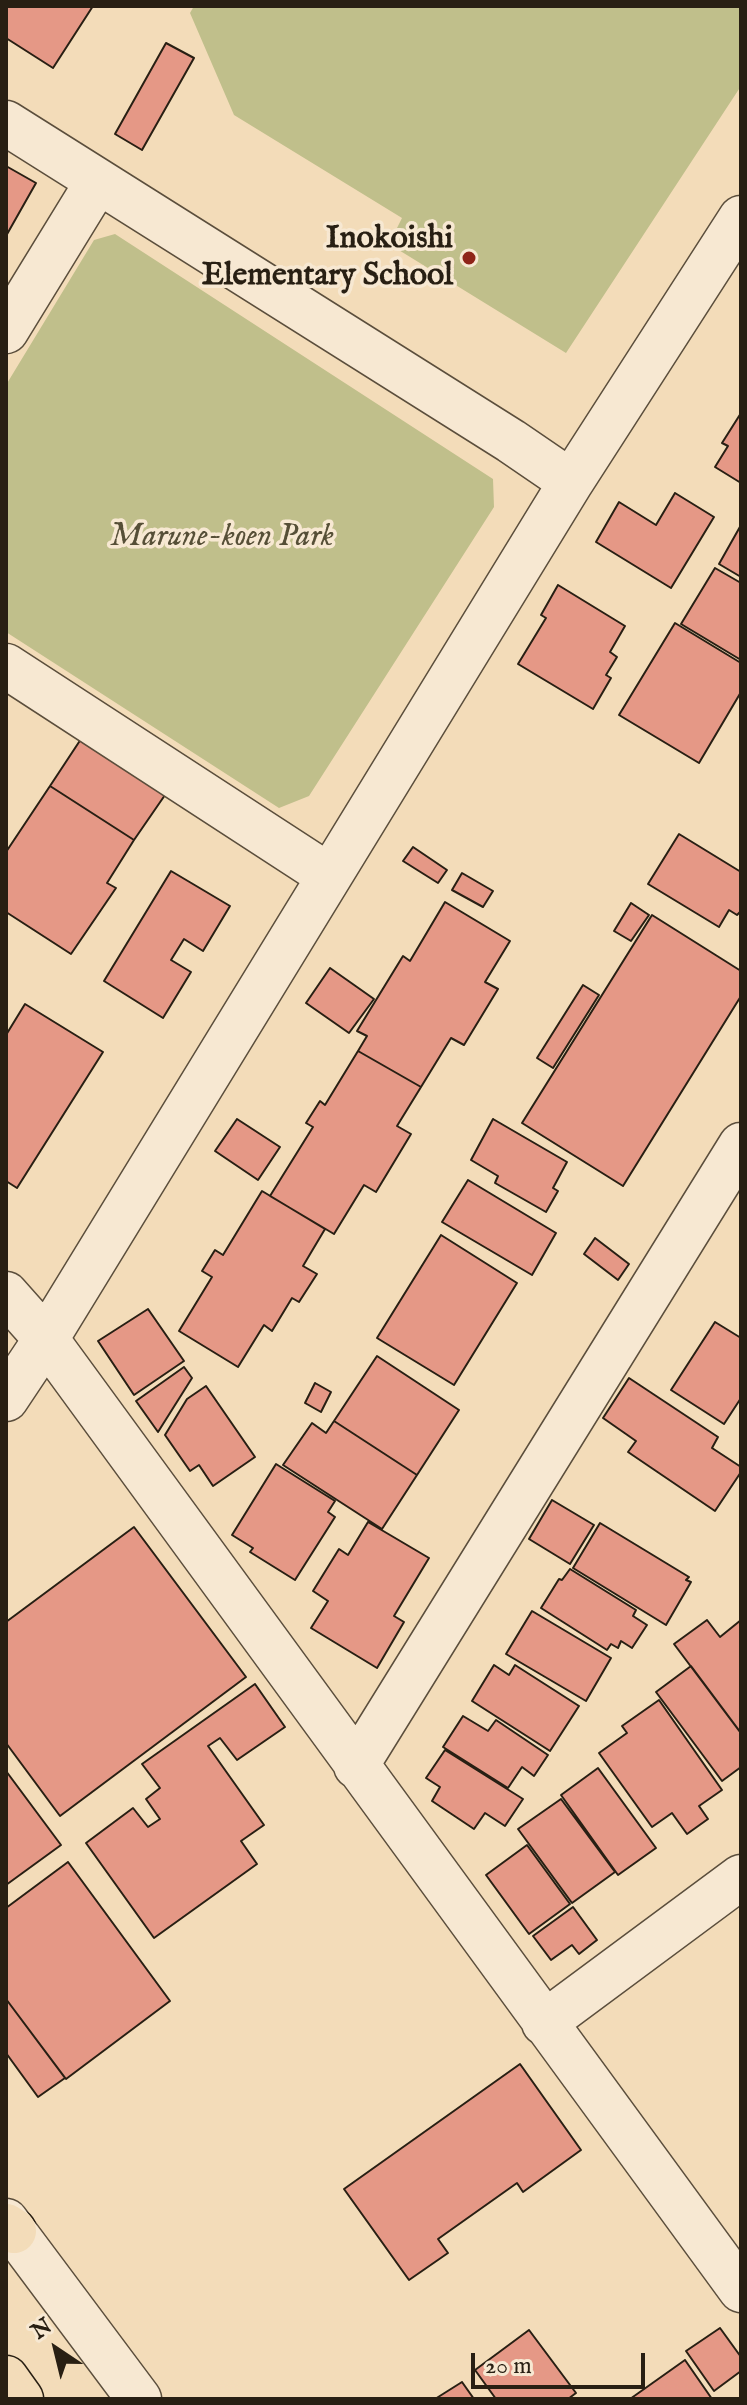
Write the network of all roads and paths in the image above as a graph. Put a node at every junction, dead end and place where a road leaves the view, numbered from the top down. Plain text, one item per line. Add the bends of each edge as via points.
1 (6, 123) edge
2 (98, 181) junction
3 (741, 218) edge
4 (6, 331) edge
5 (571, 482) junction
6 (6, 666) edge
7 (329, 876) junction
8 (741, 1145) edge
9 (6, 1294) edge
10 (46, 1339) junction
11 (6, 1399) edge
12 (356, 1766) junction
13 (741, 1877) edge
14 (544, 2023) junction
15 (9, 2226) edge
16 (741, 2290) edge
17 (6, 2378) edge
18 (21, 2399) edge
19 (139, 2399) edge

1 - 2 street
2 - 4 street
2 - 5 street
3 - 5 street
5 - 7 street
6 - 7 street
7 - 10 street
8 - 12 street
9 - 10 street
10 - 11 street
10 - 12 street
12 - 14 street
13 - 14 street
14 - 16 street
15 - 19 street
17 - 18 highway

